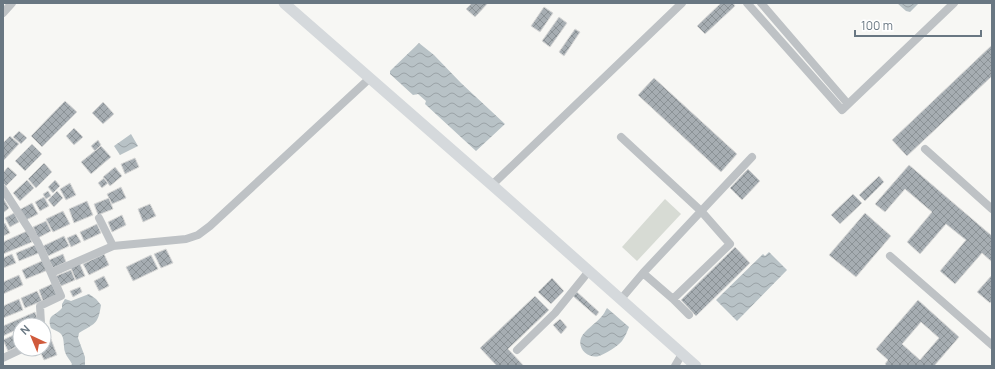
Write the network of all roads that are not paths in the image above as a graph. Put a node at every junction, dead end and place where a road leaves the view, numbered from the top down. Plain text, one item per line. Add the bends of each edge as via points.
1 (12, 3) edge
2 (284, 3) edge
3 (682, 3) edge
4 (747, 3) edge
5 (761, 3) edge
6 (954, 3) edge
7 (3, 13) edge
8 (370, 78) junction
9 (845, 107) junction
10 (621, 137) dead end
11 (925, 149) dead end
12 (752, 157) dead end
13 (492, 185) junction
14 (3, 189) edge
15 (992, 209) edge
16 (701, 211) junction
17 (99, 218) dead end
18 (113, 246) junction
19 (890, 256) dead end
20 (589, 271) junction
21 (51, 273) junction
22 (643, 273) junction
23 (621, 299) junction
24 (673, 299) junction
25 (689, 315) dead end
26 (41, 317) edge
27 (992, 344) edge
28 (517, 350) dead end
29 (682, 354) junction
30 (675, 366) edge
31 (696, 366) edge

1 - 7 street
2 - 8 main road
3 - 13 street
4 - 9 street
5 - 9 street
6 - 9 street
8 - 13 main road
8 - 18 street via 198,235 186,239
10 - 16 street
11 - 15 street
12 - 16 street
13 - 20 main road
14 - 21 street via 38,243
16 - 22 street
16 - 24 street via 730,244
17 - 18 street
18 - 21 street
19 - 27 street
20 - 23 main road
20 - 28 street via 555,313
21 - 26 street via 61,296 40,306
22 - 23 street
22 - 24 street
23 - 29 main road
24 - 25 street
29 - 30 street
29 - 31 main road

